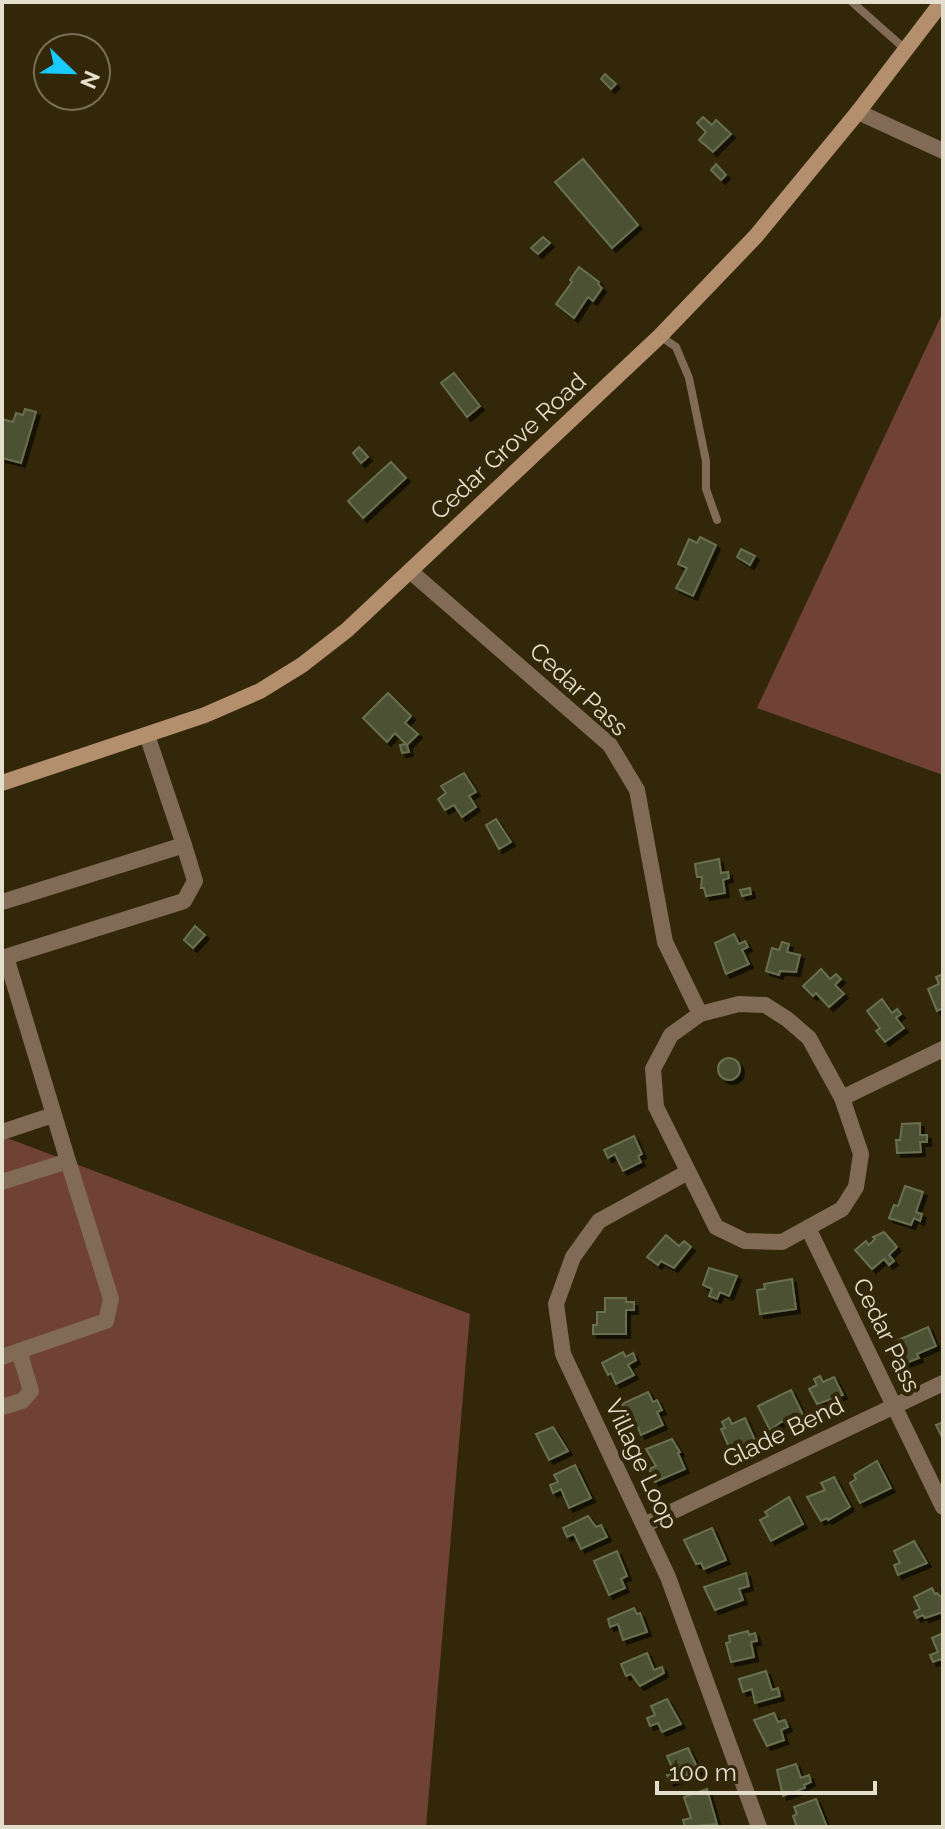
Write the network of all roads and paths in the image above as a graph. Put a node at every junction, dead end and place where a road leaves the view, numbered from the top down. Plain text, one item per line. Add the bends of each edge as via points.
1 (852, 2) edge
2 (942, 2) edge
3 (906, 49) junction
4 (858, 112) junction
5 (943, 151) edge
6 (660, 336) junction
7 (717, 520) dead end
8 (410, 571) junction
9 (147, 735) junction
10 (2, 783) edge
11 (184, 845) junction
12 (2, 902) edge
13 (4, 958) edge
14 (700, 1014) junction
15 (943, 1049) edge
16 (842, 1098) junction
17 (53, 1115) junction
18 (2, 1132) edge
19 (68, 1161) junction
20 (688, 1172) junction
21 (2, 1182) edge
22 (808, 1228) junction
23 (19, 1351) junction
24 (2, 1357) edge
25 (943, 1383) edge
26 (895, 1405) junction
27 (2, 1407) edge
28 (943, 1507) edge
29 (644, 1525) junction
30 (759, 1827) edge

1 - 3 lane
2 - 3 main road, Cedar Grove Road
3 - 4 main road, Cedar Grove Road
4 - 5 street
4 - 6 main road, Cedar Grove Road via 756,236
6 - 7 lane via 676,347 689,378 706,461 706,489
6 - 8 main road, Cedar Grove Road
8 - 9 main road, Cedar Grove Road via 302,665 260,691
8 - 14 street, Cedar Pass via 610,745 637,790 665,942
9 - 10 main road, Cedar Grove Road
9 - 11 street
11 - 12 street
11 - 13 street via 195,881 184,901
13 - 17 street
14 - 16 street via 739,1004 765,1005 809,1038
14 - 20 street via 671,1035 653,1069 656,1107
15 - 16 street
16 - 22 street via 861,1154 856,1187 842,1209
17 - 18 street
17 - 19 street
19 - 21 street
19 - 23 street via 111,1299 106,1321
20 - 22 street via 716,1227 745,1241 782,1242
20 - 29 street, Village Loop via 599,1221 573,1257 556,1304 563,1354
22 - 26 street, Cedar Pass
23 - 24 street
23 - 27 street via 31,1391 22,1401
25 - 26 street, Glade Bend
26 - 28 street, Cedar Pass
26 - 29 street, Glade Bend
29 - 30 street, Village Loop

